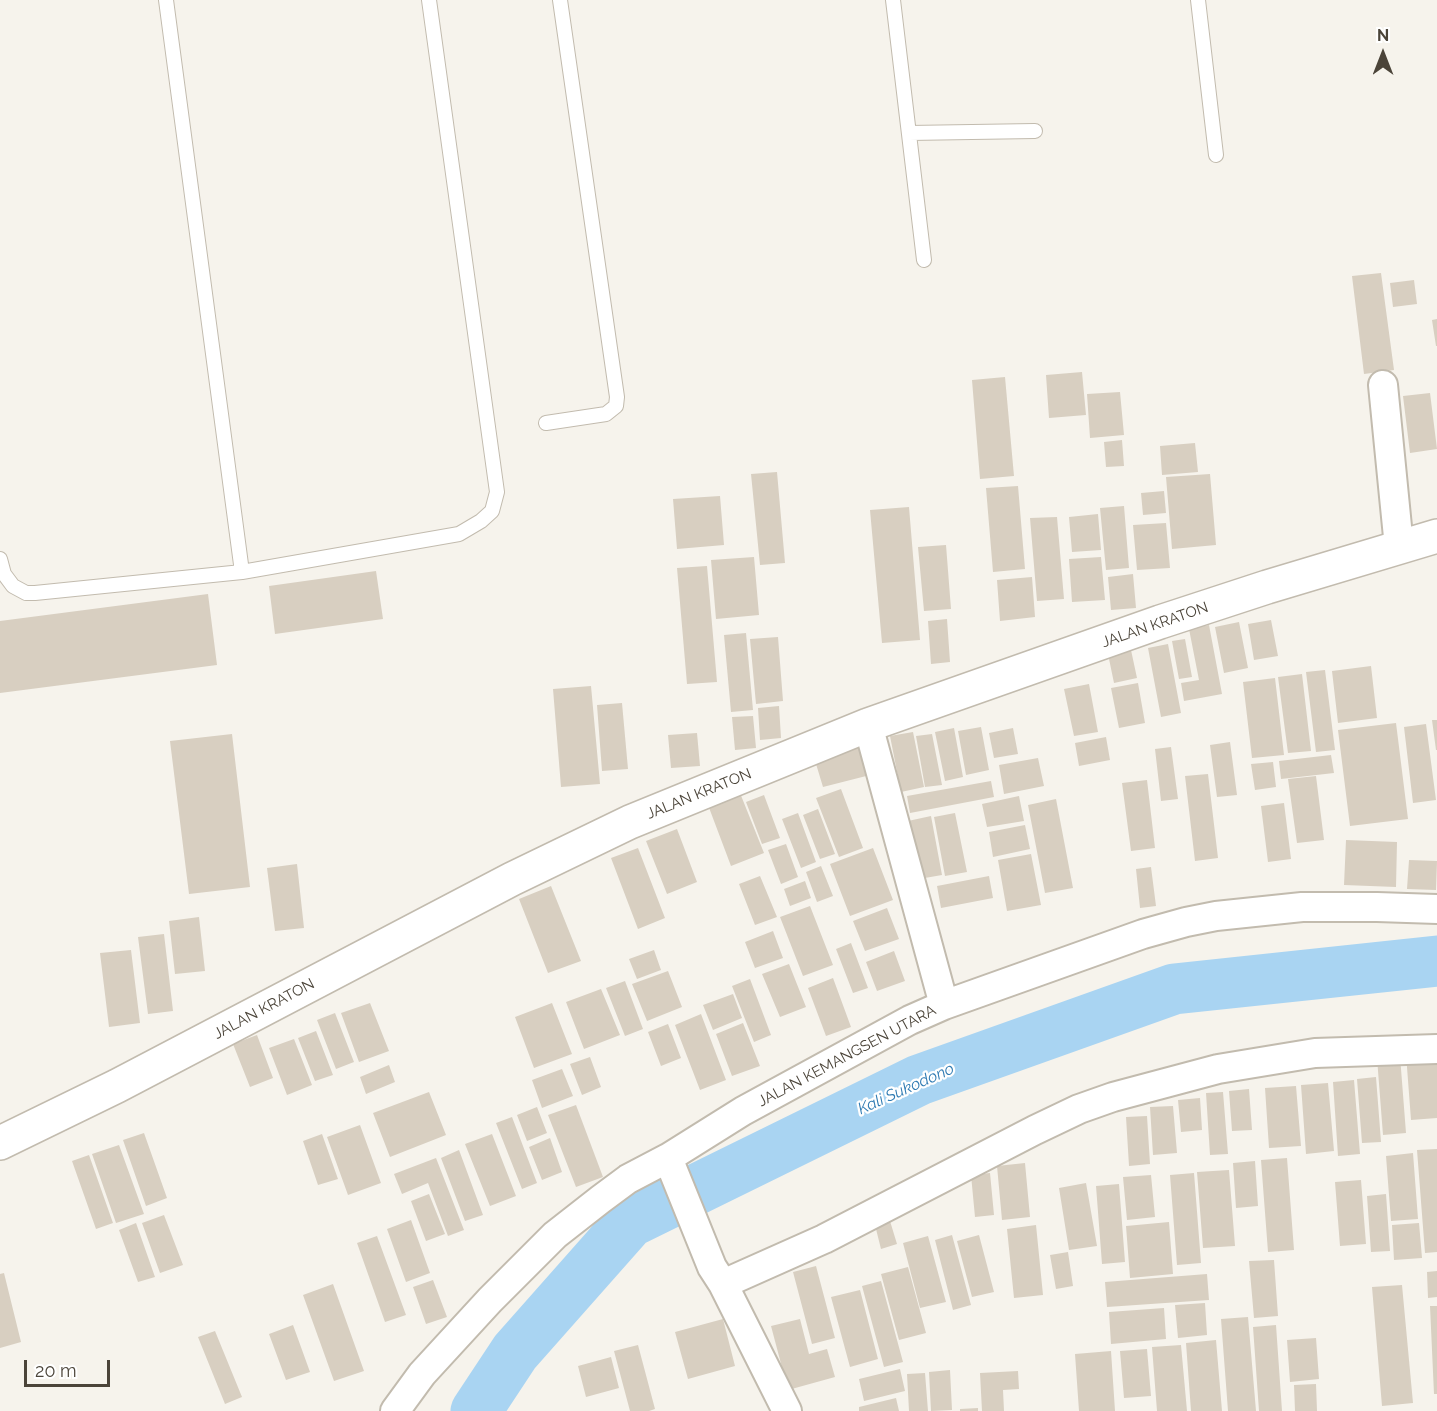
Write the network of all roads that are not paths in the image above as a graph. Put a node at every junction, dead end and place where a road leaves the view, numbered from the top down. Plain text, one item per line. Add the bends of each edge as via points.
1 (166, 0) edge
2 (429, 0) edge
3 (560, 0) edge
4 (893, 0) edge
5 (1198, 0) edge
6 (1035, 131) dead end
7 (909, 133) junction
8 (1216, 155) dead end
9 (924, 260) dead end
10 (1383, 385) dead end
11 (546, 423) dead end
12 (1437, 536) edge
13 (1399, 547) junction
14 (0, 559) edge
15 (242, 572) junction
16 (868, 725) junction
17 (1437, 909) edge
18 (944, 1005) junction
19 (1437, 1049) edge
20 (0, 1143) edge
21 (673, 1171) junction
22 (718, 1276) junction
23 (395, 1411) edge
24 (787, 1411) edge

1 - 15 lane
2 - 15 lane via 497,492 492,511 459,534
3 - 11 lane via 617,397 616,406 606,414
4 - 7 lane
5 - 8 lane
6 - 7 lane
7 - 9 lane
10 - 13 street
12 - 13 street, JALAN KRATON
13 - 16 street, JALAN KRATON via 1182,615
14 - 15 lane via 13,586 26,593
16 - 18 street
16 - 20 street, JALAN KRATON via 630,822 523,873 117,1086
17 - 18 street, JALAN KEMANGSEN UTARA via 1302,907 1216,916 1143,934
18 - 21 street, JALAN KEMANGSEN UTARA via 743,1111
19 - 22 street via 1315,1053 1218,1069 1113,1097 1035,1130 824,1239
21 - 22 street
21 - 23 street, JALAN KEMANGSEN UTARA via 628,1179 555,1235 462,1330
22 - 24 street

